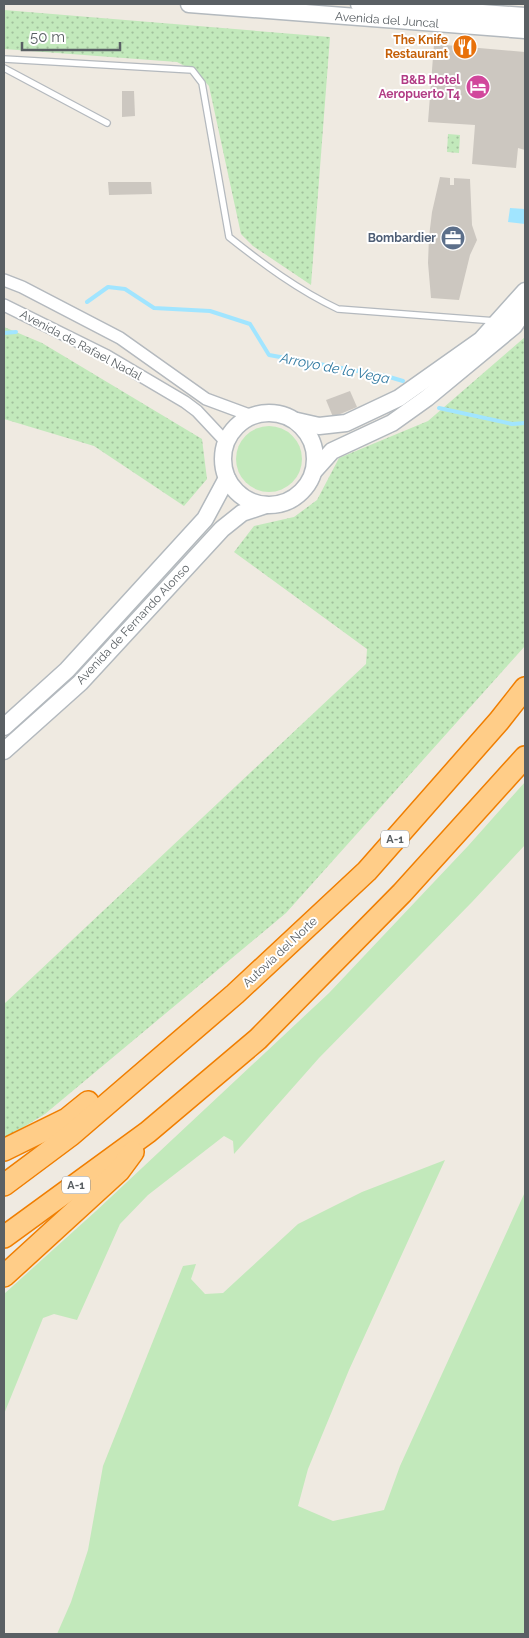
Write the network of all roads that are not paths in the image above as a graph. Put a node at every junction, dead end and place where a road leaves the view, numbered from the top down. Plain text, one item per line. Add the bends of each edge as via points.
1 (189, 4) edge
2 (359, 4) edge
3 (525, 16) edge
4 (525, 30) edge
5 (4, 58) edge
6 (4, 68) edge
7 (108, 123) dead end
8 (4, 280) edge
9 (525, 291) edge
10 (4, 305) edge
11 (525, 310) edge
12 (500, 321) junction
13 (252, 416) junction
14 (297, 421) junction
15 (226, 442) junction
16 (314, 470) junction
17 (227, 478) junction
18 (266, 505) junction
19 (525, 688) edge
20 (4, 727) edge
21 (4, 751) edge
22 (525, 756) edge
23 (236, 994) junction
24 (148, 1132) junction
25 (4, 1150) edge
26 (4, 1185) edge
27 (4, 1237) edge
28 (4, 1276) edge

1 - 4 street, Avenida del Juncal
2 - 3 street, Avenida del Juncal
5 - 12 lane via 192,70 202,83 229,237 316,299 338,309
6 - 7 lane
8 - 13 street, Avenida de Rafael Nadal via 120,338 206,399
9 - 12 street
10 - 15 street, Avenida de Rafael Nadal via 107,356 185,402
11 - 16 street via 514,326 427,398 392,422 332,451
12 - 14 street via 481,340 399,398 346,423 319,426
13 - 14 street via 283,414
13 - 15 street via 232,431
14 - 16 street via 313,443 316,456
15 - 17 street via 223,454
16 - 18 street via 306,487 291,500
17 - 18 street via 247,499
17 - 20 street, Avenida de Fernando Alonso via 205,519 67,670
18 - 21 street, Avenida de Fernando Alonso via 242,513 222,529 80,683
19 - 23 highway, Autovía del Norte / A-1 via 367,871
22 - 24 highway, A-1 via 402,893 258,1039
23 - 25 highway via 168,1036 67,1119
23 - 26 highway, Autovía del Norte / A-1 via 71,1134
24 - 27 highway, A-1
24 - 28 highway via 119,1171

